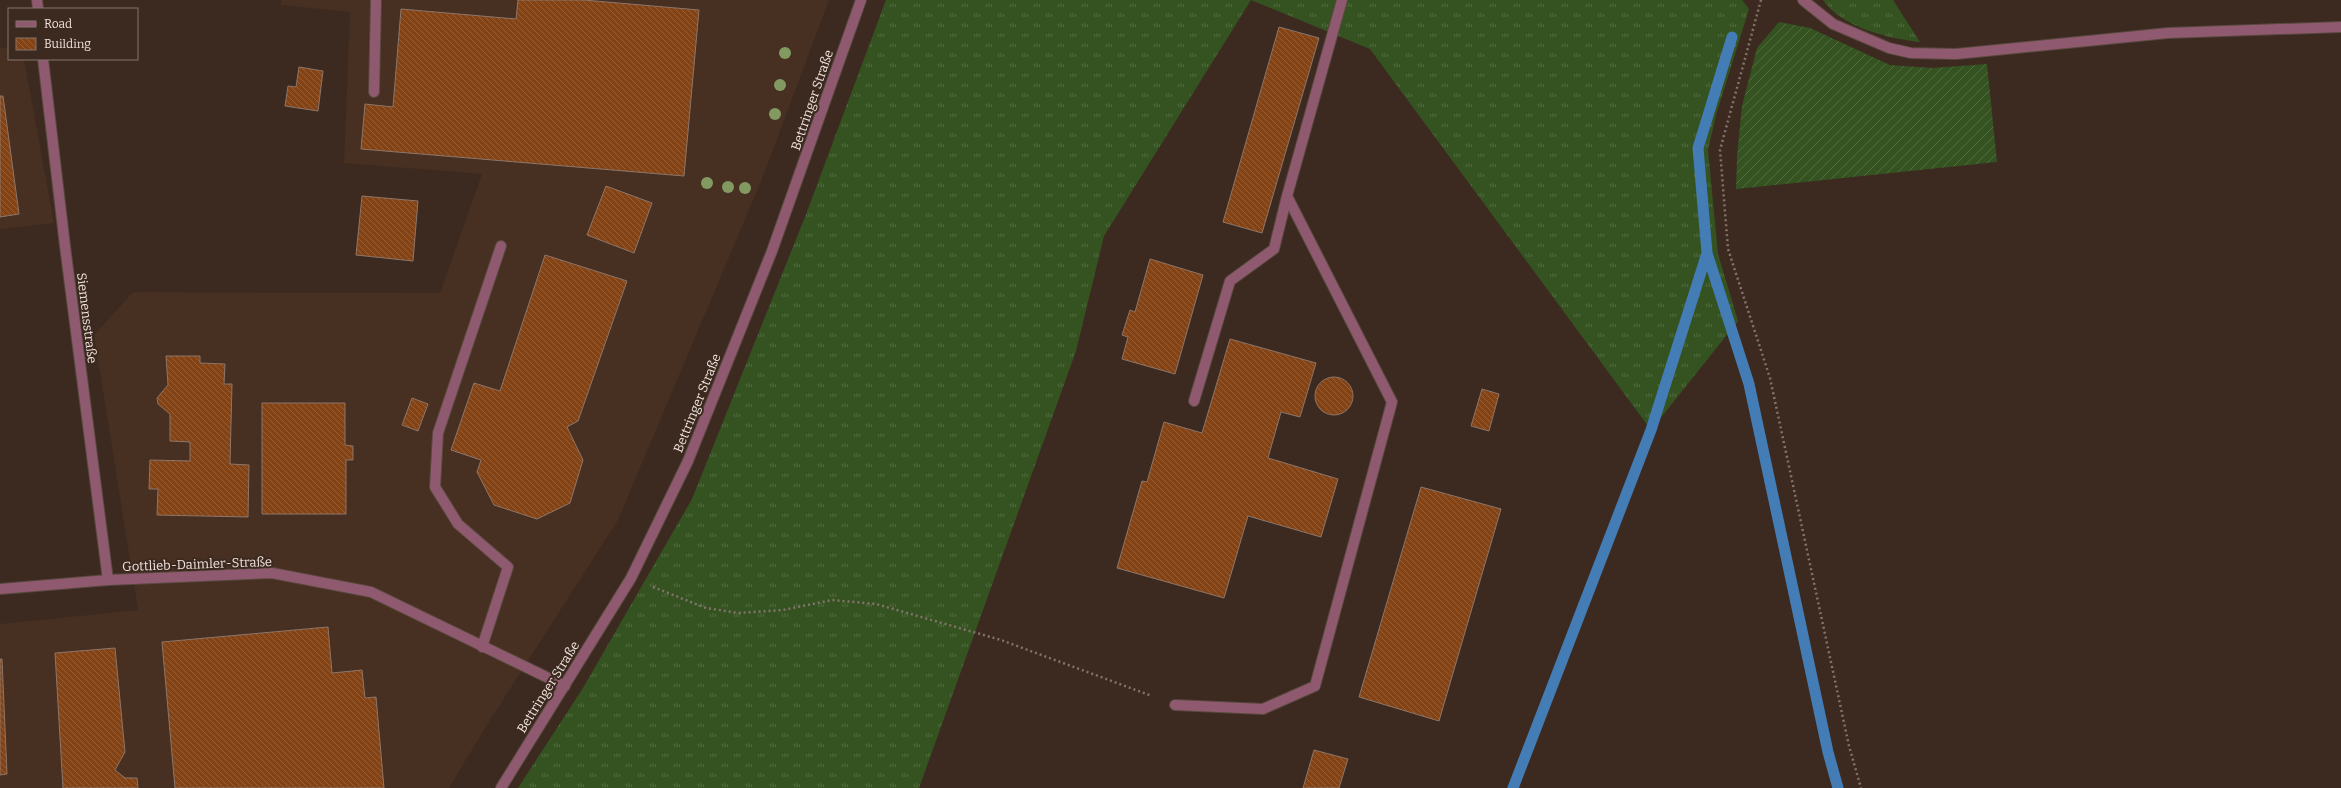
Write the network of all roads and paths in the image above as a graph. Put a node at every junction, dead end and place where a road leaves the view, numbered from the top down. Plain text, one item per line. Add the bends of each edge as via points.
1 (376, 0) edge
2 (861, 0) edge
3 (1342, 0) edge
4 (1761, 0) edge
5 (1803, 0) edge
6 (2341, 27) edge
7 (44, 60) edge
8 (374, 92) dead end
9 (1287, 196) junction
10 (501, 246) dead end
11 (1194, 401) dead end
12 (631, 578) junction
13 (108, 580) junction
14 (0, 589) edge
15 (482, 647) junction
16 (565, 686) junction
17 (1175, 705) joint
18 (500, 788) edge
19 (1861, 788) edge

1 - 8 street
2 - 12 street, Bettringer Straße via 760,280 688,461
3 - 9 street
4 - 19 path via 1720,150 1728,249 1770,378 1849,746
5 - 6 street via 1833,24 1889,48 1911,53 1979,52 2168,33
7 - 13 street, Siemensstraße via 64,246
9 - 11 street via 1274,249 1230,281
9 - 17 street via 1392,402 1315,686 1263,708
10 - 15 street via 438,434 435,487 458,524 508,567
12 - 16 street, Bettringer Straße
12 - 17 path via 706,608 738,613 783,610 832,600 876,604 1000,640
13 - 14 street, Gottlieb-Daimler-Straße
13 - 15 street, Gottlieb-Daimler-Straße via 272,573 371,592
15 - 16 street, Gottlieb-Daimler-Straße
16 - 18 street, Bettringer Straße

